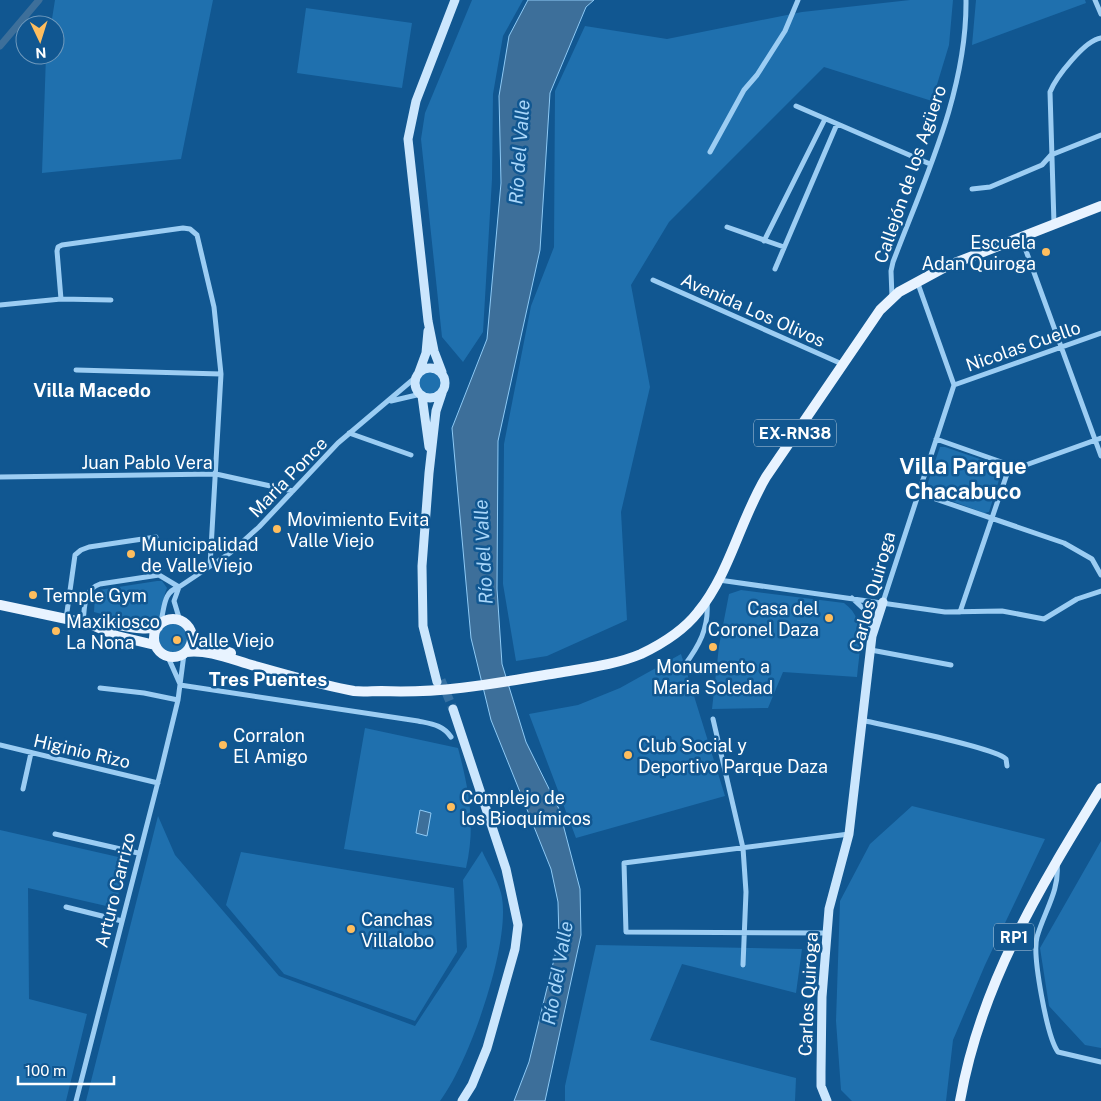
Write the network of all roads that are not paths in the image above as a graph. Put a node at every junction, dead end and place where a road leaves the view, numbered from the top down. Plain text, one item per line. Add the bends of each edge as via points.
1 (454, 0) edge
2 (798, 0) edge
3 (966, 0) edge
4 (1096, 0) edge
5 (1101, 14) edge
6 (1101, 38) edge
7 (796, 106) dead end
8 (825, 119) junction
9 (837, 124) junction
10 (1101, 135) edge
11 (710, 152) dead end
12 (1051, 155) junction
13 (930, 164) junction
14 (972, 189) dead end
15 (1101, 206) edge
16 (1054, 224) junction
17 (727, 227) dead end
18 (1021, 237) junction
19 (764, 241) junction
20 (784, 247) junction
21 (775, 269) dead end
22 (653, 280) dead end
23 (917, 281) junction
24 (892, 298) junction
25 (61, 299) junction
26 (111, 300) dead end
27 (0, 305) edge
28 (428, 321) junction
29 (1101, 333) edge
30 (1061, 348) junction
31 (842, 364) junction
32 (76, 370) dead end
33 (442, 372) junction
34 (221, 374) junction
35 (417, 375) junction
36 (954, 385) junction
37 (442, 393) junction
38 (421, 395) junction
39 (390, 401) junction
40 (349, 433) junction
41 (936, 439) junction
42 (1098, 439) edge
43 (411, 455) dead end
44 (1101, 456) edge
45 (1010, 465) junction
46 (430, 467) junction
47 (216, 474) junction
48 (0, 477) edge
49 (293, 491) junction
50 (918, 493) junction
51 (992, 517) junction
52 (156, 537) dead end
53 (210, 566) junction
54 (1101, 575) edge
55 (719, 580) junction
56 (179, 587) junction
57 (1101, 592) edge
58 (851, 597) junction
59 (707, 600) junction
60 (883, 602) junction
61 (0, 605) edge
62 (960, 612) junction
63 (66, 619) junction
64 (180, 621) junction
65 (87, 623) junction
66 (159, 626) junction
67 (192, 636) junction
68 (872, 636) junction
69 (155, 645) junction
70 (870, 650) junction
71 (185, 653) junction
72 (168, 657) junction
73 (951, 665) dead end
74 (684, 666) dead end
75 (439, 680) tunnel mouth
76 (180, 685) junction
77 (100, 688) dead end
78 (382, 692) junction
79 (178, 700) junction
80 (452, 711) tunnel mouth
81 (713, 719) dead end
82 (861, 720) junction
83 (451, 737) dead end
84 (0, 746) edge
85 (31, 753) junction
86 (1007, 766) dead end
87 (158, 784) junction
88 (1101, 788) edge
89 (23, 790) dead end
90 (55, 834) dead end
91 (849, 834) junction
92 (743, 848) junction
93 (138, 853) junction
94 (1057, 860) junction
95 (66, 907) dead end
96 (122, 921) junction
97 (746, 933) junction
98 (826, 934) junction
99 (744, 965) dead end
100 (1101, 1062) edge
101 (76, 1101) edge
102 (462, 1101) edge
103 (827, 1101) edge
104 (960, 1101) edge

1 - 28 main road via 416,101 408,139
2 - 11 street via 785,31 740,95
3 - 13 street, Callejón de los Agüero via 963,43 951,105
4 - 5 street
6 - 12 street via 1088,43 1050,92
7 - 8 street
8 - 9 street
8 - 19 street
9 - 13 street
9 - 20 street
10 - 12 street
12 - 14 street via 1042,165 990,187
12 - 16 street
13 - 24 street, Callejón de los Agüero via 893,262
15 - 16 main road, EX-RN38
16 - 18 main road, EX-RN38
17 - 19 street
18 - 23 main road, EX-RN38
18 - 30 street
19 - 20 street
20 - 21 street
22 - 31 street, Avenida Los Olivos
23 - 24 main road, EX-RN38
23 - 36 street
24 - 31 main road, EX-RN38
25 - 26 street
25 - 27 street
25 - 34 street via 58,247 190,229 197,235 214,307
28 - 33 main road
28 - 35 main road via 426,353
29 - 30 street, Nicolas Cuello
30 - 36 street, Nicolas Cuello
30 - 42 street
31 - 55 main road, EX-RN38 via 759,488
32 - 34 street
33 - 35 main road via 431,367
33 - 37 main road via 446,383
34 - 47 street
35 - 38 main road via 416,388
35 - 39 street, María Ponce
36 - 41 street, Carlos Quiroga
37 - 38 main road via 433,398
37 - 46 main road via 436,411
38 - 39 street, María Ponce
38 - 46 main road via 428,426
39 - 40 street, María Ponce
40 - 43 street
40 - 49 street, María Ponce
41 - 45 street
41 - 50 street, Carlos Quiroga
42 - 44 street
42 - 45 street via 1023,466
45 - 51 street
46 - 75 main road via 423,534 422,609 425,638
47 - 48 street, Juan Pablo Vera
47 - 49 street, Juan Pablo Vera
47 - 53 street
49 - 53 street, María Ponce via 230,553
50 - 51 street
50 - 60 street, Carlos Quiroga
51 - 54 street via 1086,554
51 - 62 street
52 - 63 street via 89,547 75,555
53 - 56 street, María Ponce
55 - 58 street
55 - 59 main road, EX-RN38
56 - 64 street via 174,602
56 - 65 street via 159,575 92,587 87,593
56 - 66 street, María Ponce via 167,595
57 - 62 street via 1077,599 1044,619 1002,611
58 - 60 street
58 - 68 street via 867,612
59 - 74 street via 706,629
59 - 78 main road, EX-RN38 via 672,636 640,654 601,665 529,678 453,689
60 - 62 street
60 - 68 main road, Carlos Quiroga
61 - 63 main road
63 - 65 main road
64 - 66 main road via 170,620
64 - 67 main road, EX-RN38
65 - 66 main road via 102,622 142,629
65 - 69 main road via 117,636
66 - 69 main road via 154,634
67 - 71 main road
67 - 78 main road, EX-RN38 via 234,654
68 - 70 main road, Carlos Quiroga
69 - 72 main road
70 - 73 street
70 - 82 main road, Carlos Quiroga
71 - 72 main road, EX-RN38
71 - 76 street, Arturo Carrizo
71 - 78 main road, EX-RN38 via 202,651 356,691
72 - 76 street
76 - 79 street, Arturo Carrizo
76 - 83 street via 439,726
77 - 79 street
79 - 87 street, Arturo Carrizo
80 - 102 main road via 506,869 518,925 516,949 487,1048 472,1086
81 - 92 street
82 - 86 street via 999,754 1006,759
82 - 91 main road, Carlos Quiroga
84 - 85 street, Higinio Rizo
85 - 87 street, Higinio Rizo
85 - 89 street
87 - 93 street, Arturo Carrizo
88 - 94 main road, RP1
90 - 93 street
91 - 92 street
91 - 98 main road, Carlos Quiroga via 831,896
92 - 97 street
92 - 97 street via 624,863 626,932
93 - 96 street, Arturo Carrizo
94 - 100 street via 1056,885 1035,948 1044,1005 1058,1052
94 - 104 main road, RP1 via 1020,924 995,979 972,1049
95 - 96 street
96 - 101 street, Arturo Carrizo
97 - 98 street
97 - 99 street
98 - 103 main road, Carlos Quiroga via 820,1072

